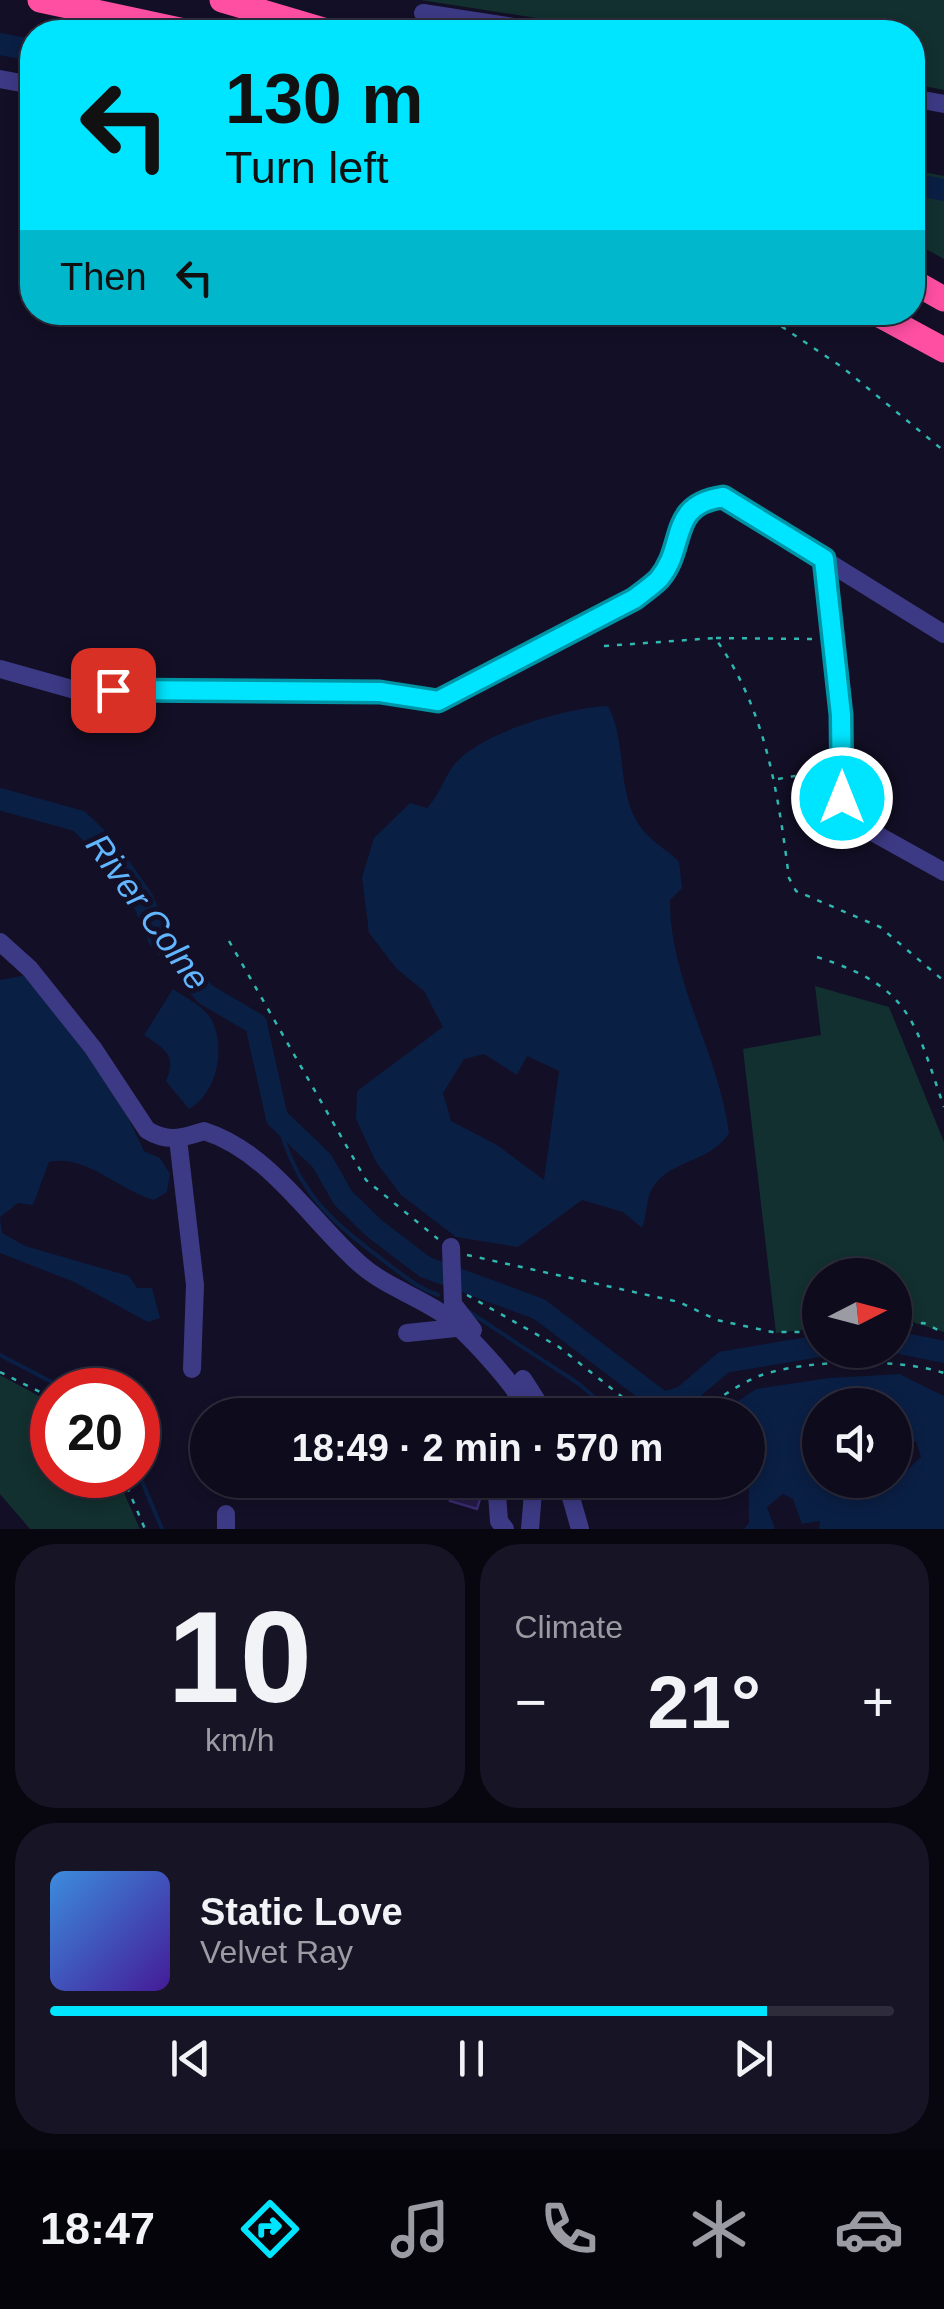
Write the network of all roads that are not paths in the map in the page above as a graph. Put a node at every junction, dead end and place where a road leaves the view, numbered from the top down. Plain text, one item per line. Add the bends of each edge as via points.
1 (40, 0) edge
2 (222, 0) edge
3 (423, 13) dead end
4 (133, 20) edge
5 (290, 20) edge
6 (469, 20) edge
7 (896, 325) edge
8 (941, 351) edge
9 (824, 559) junction
10 (944, 634) edge
11 (0, 669) edge
12 (944, 872) edge
13 (0, 942) edge
14 (178, 1139) junction
15 (450, 1252) road end
16 (456, 1328) junction
17 (407, 1333) dead end
18 (192, 1369) dead end
19 (524, 1398) edge
20 (535, 1398) edge
21 (498, 1498) edge
22 (533, 1498) edge
23 (571, 1498) edge
24 (505, 1529) edge
25 (530, 1529) edge
26 (580, 1529) edge

1 - 4 highway
2 - 5 highway
3 - 6 lane
7 - 8 highway
9 - 10 lane
9 - 11 lane via 723,497 704,500 686,513 660,577 634,599 438,701 380,692 75,690
9 - 12 lane via 842,798 874,832
13 - 14 lane via 93,1048 134,1116 161,1139
14 - 16 lane via 204,1131 230,1143 301,1200 362,1266 441,1312
14 - 18 lane via 195,1285
15 - 20 lane via 452,1295 464,1322 516,1370
16 - 17 lane
16 - 19 lane
21 - 24 lane
22 - 25 lane
23 - 26 lane

